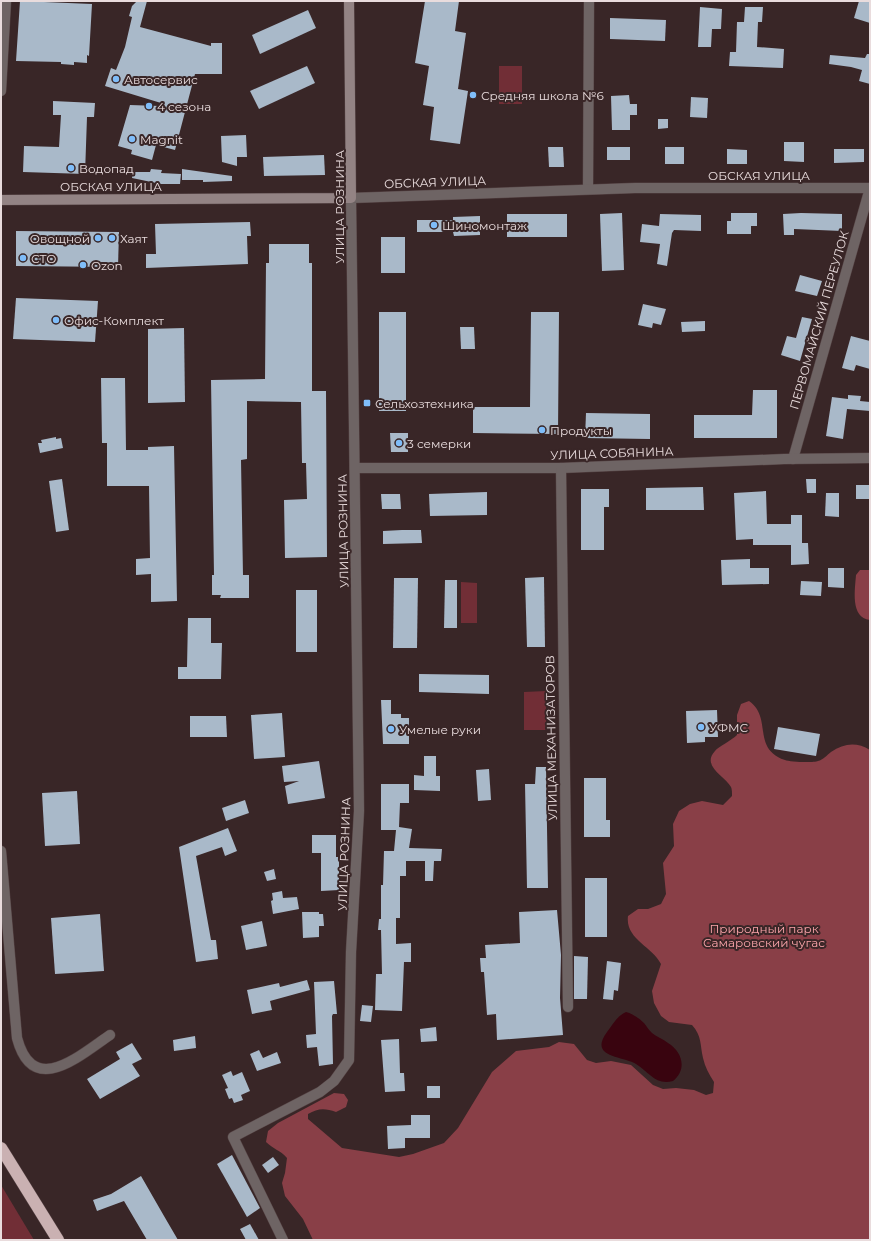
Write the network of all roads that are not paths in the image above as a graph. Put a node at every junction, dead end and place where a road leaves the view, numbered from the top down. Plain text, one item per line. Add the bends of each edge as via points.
1 (6, 1) edge
2 (349, 1) edge
3 (589, 1) edge
4 (2, 36) edge
5 (1, 91) edge
6 (870, 188) edge
7 (588, 190) junction
8 (351, 198) junction
9 (1, 200) edge
10 (870, 458) edge
11 (793, 459) junction
12 (355, 468) junction
13 (561, 468) junction
14 (1, 851) edge
15 (1, 906) edge
16 (7, 928) junction
17 (568, 1007) dead end
18 (110, 1035) dead end
19 (1, 1148) edge
20 (58, 1240) edge
21 (283, 1240) edge

1 - 4 street
2 - 8 main road, УЛИЦА РОЗНИНА
3 - 7 street
4 - 5 street
6 - 7 street, ОБСКАЯ УЛИЦА
6 - 11 street, ПЕРВОМАЙСКИЙ ПЕРЕУЛОК
7 - 8 street, ОБСКАЯ УЛИЦА
8 - 9 main road, ОБСКАЯ УЛИЦА
8 - 12 street, УЛИЦА РОЗНИНА
10 - 11 street, УЛИЦА СОБЯНИНА
11 - 13 street, УЛИЦА СОБЯНИНА
12 - 13 street, УЛИЦА СОБЯНИНА
12 - 21 street, УЛИЦА РОЗНИНА via 359,811 351,952 349,1060 334,1081 320,1092 233,1137
13 - 17 street, УЛИЦА МЕХАНИЗАТОРОВ
14 - 16 street
15 - 16 street
16 - 18 street via 16,1038 25,1057 44,1070 54,1069
19 - 20 highway

